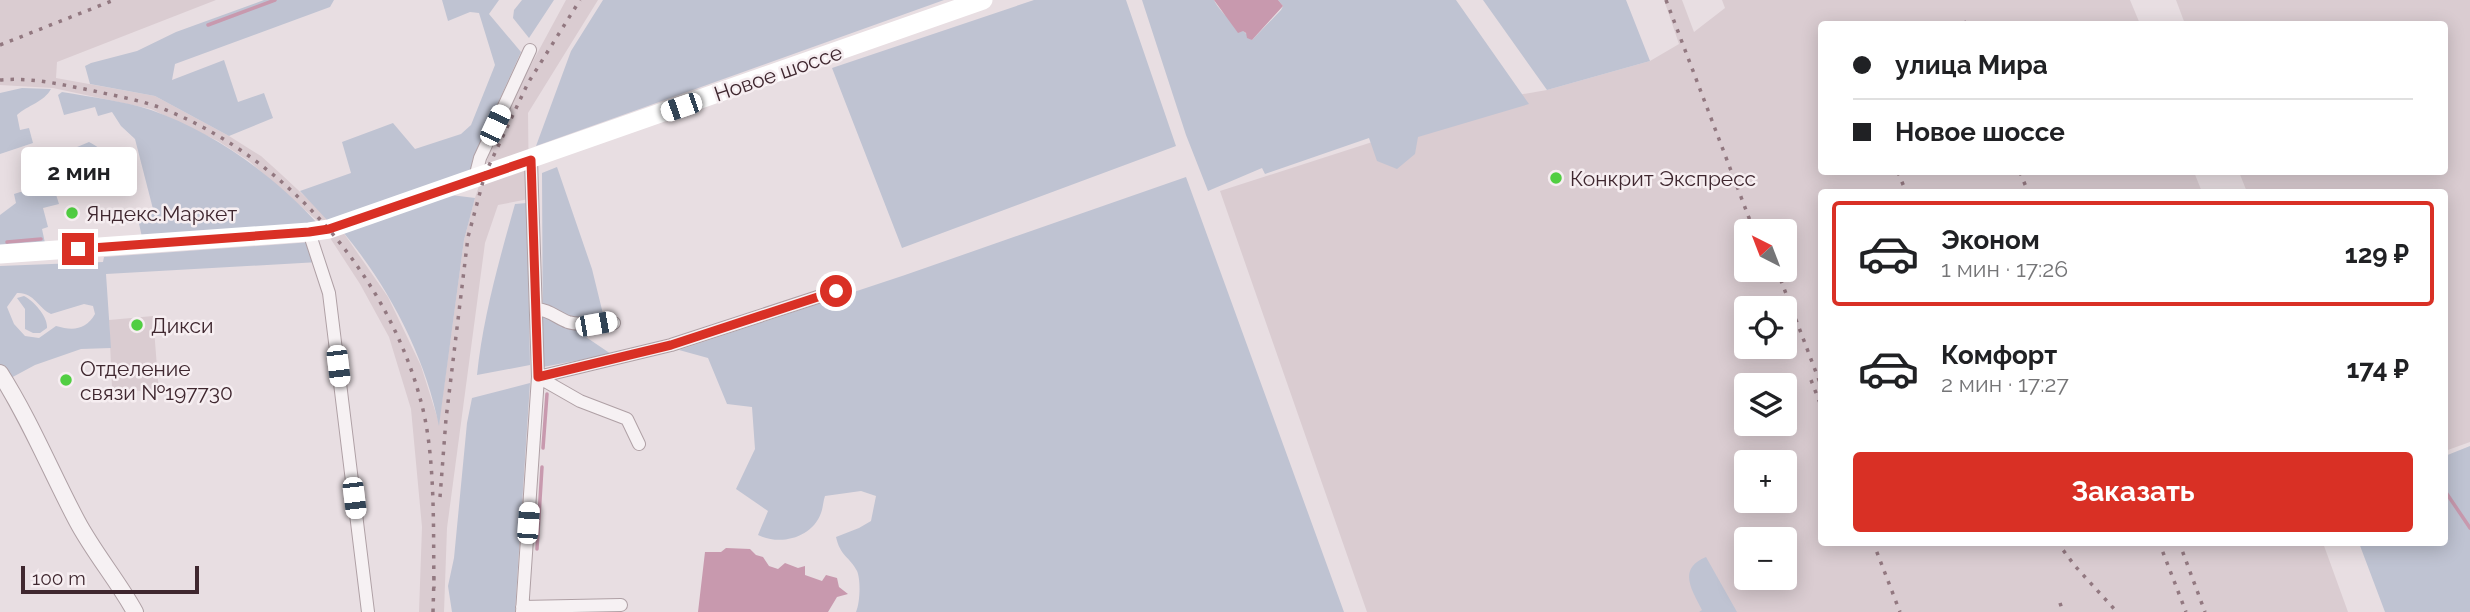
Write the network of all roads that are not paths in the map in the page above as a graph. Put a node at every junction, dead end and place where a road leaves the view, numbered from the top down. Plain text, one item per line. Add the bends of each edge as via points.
1 (984, 0) edge
2 (530, 50) dead end
3 (531, 160) junction
4 (474, 178) junction
5 (309, 232) junction
6 (0, 254) edge
7 (836, 291) dead end
8 (536, 309) junction
9 (614, 323) dead end
10 (0, 373) edge
11 (538, 377) junction
12 (639, 444) dead end
13 (621, 605) dead end
14 (522, 609) edge
15 (135, 612) edge
16 (368, 612) edge

1 - 3 main road, Новое шоссе
2 - 4 street
3 - 4 main road, Новое шоссе
3 - 8 street
4 - 5 main road, Новое шоссе
5 - 6 main road, Новое шоссе
5 - 16 street via 329,293
7 - 11 street via 671,345
8 - 9 street via 569,322
8 - 11 street
10 - 15 street via 78,523
11 - 12 street via 580,401 627,419
11 - 14 street
13 - 14 street

